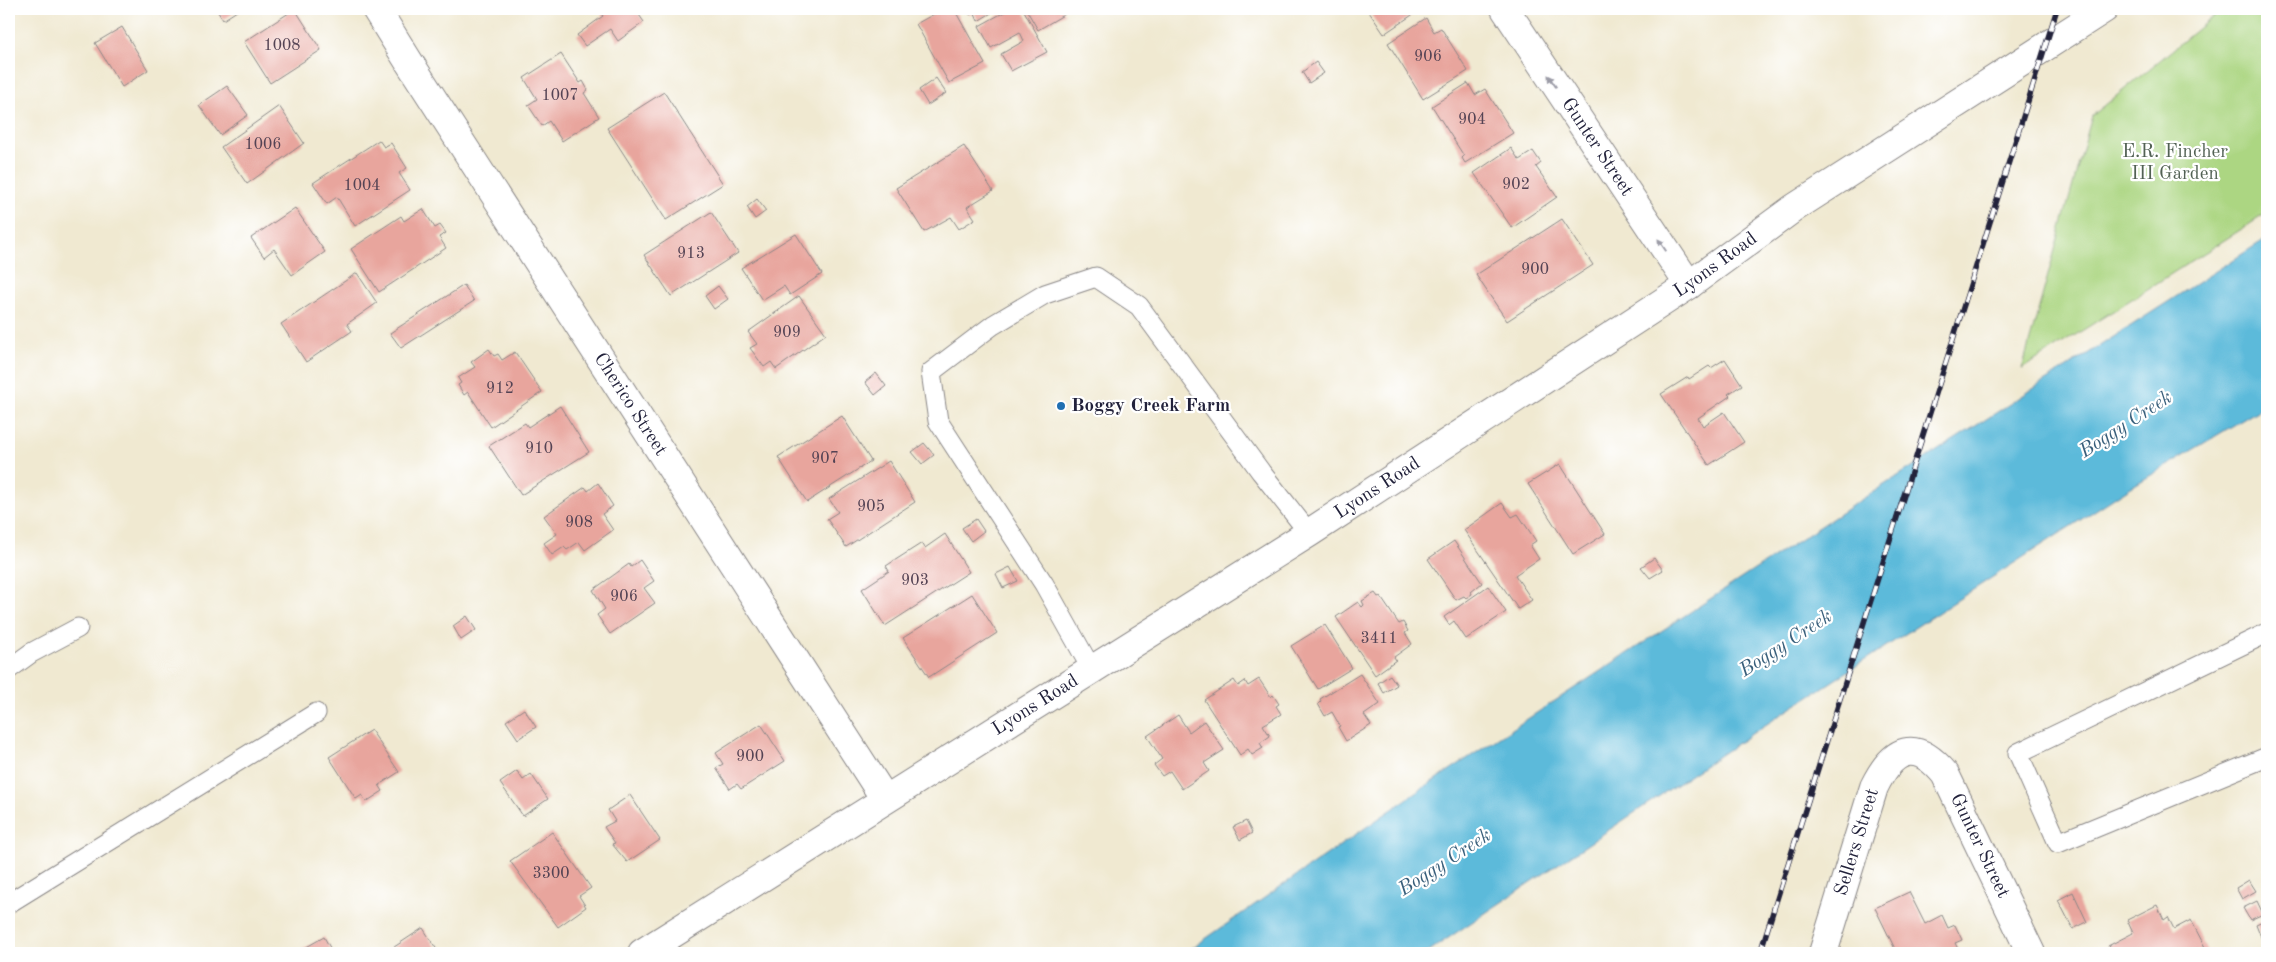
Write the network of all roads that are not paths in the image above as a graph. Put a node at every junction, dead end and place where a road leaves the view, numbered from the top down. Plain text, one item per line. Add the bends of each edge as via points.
1 (376, 9) edge
2 (1505, 9) edge
3 (2104, 9) edge
4 (1689, 285) junction
5 (1309, 532) junction
6 (78, 628) dead end
7 (2267, 633) edge
8 (9, 669) edge
9 (1092, 670) junction
10 (316, 713) dead end
11 (1915, 751) joint
12 (2267, 757) edge
13 (885, 799) junction
14 (9, 903) edge
15 (642, 953) edge
16 (1823, 953) edge
17 (2032, 953) edge

1 - 13 street, Cherico Street
4 -> 2 street, Gunter Street
3 - 4 street, Lyons Road via 1794,208
4 - 5 street, Lyons Road
5 - 9 street, Lyons Road
5 - 9 lane via 1139,306 1096,277 1045,294 993,325 931,372 938,421 1044,584
6 - 8 lane
7 - 12 lane via 2018,752 2058,843
9 - 13 street, Lyons Road
10 - 14 lane
11 - 16 street, Sellers Street via 1897,755 1883,767
11 - 17 street, Gunter Street via 1933,760 1945,774
13 - 15 street, Lyons Road

